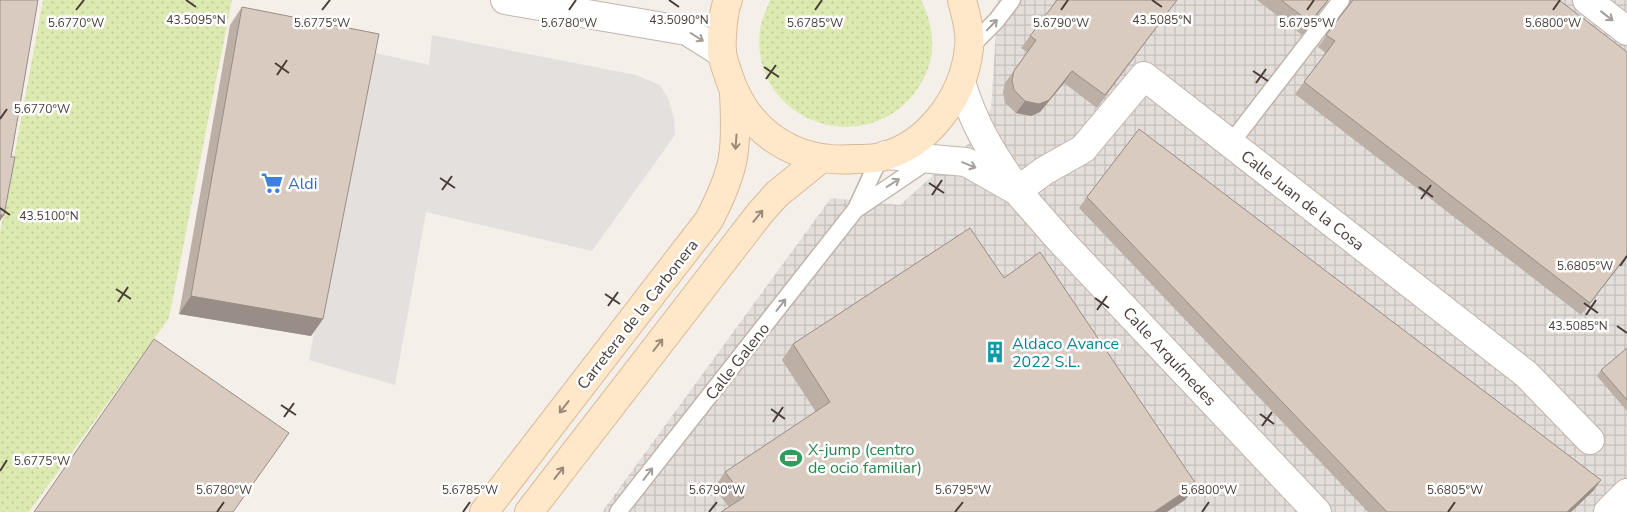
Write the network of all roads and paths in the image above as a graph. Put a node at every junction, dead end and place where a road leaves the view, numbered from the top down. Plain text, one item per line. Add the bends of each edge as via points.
1 (506, 0) edge
2 (728, 0) edge
3 (962, 0) edge
4 (1012, 0) edge
5 (1341, 0) edge
6 (1587, 0) edge
7 (1627, 31) edge
8 (969, 48) junction
9 (722, 53) junction
10 (961, 82) junction
11 (734, 93) junction
12 (1231, 143) junction
13 (883, 156) junction
14 (931, 159) junction
15 (819, 160) junction
16 (1017, 191) junction
17 (856, 209) junction
18 (1590, 440) dead end
19 (1627, 493) edge
20 (484, 512) edge
21 (529, 512) edge
22 (618, 512) edge
23 (1317, 512) edge
24 (1608, 512) edge

1 -> 9 street via 686,31
2 - 9 street
3 - 8 street via 968,21
8 -> 4 lane
5 - 12 lane
6 -> 7 street
8 - 10 street
9 - 11 street
10 - 13 street via 943,116 914,142
10 - 16 street via 971,114 985,142
11 - 15 street via 755,124 784,147
11 -> 20 street, Carretera de la Carbonera via 734,164 709,220
12 - 16 street, Calle Juan de la Cosa via 1144,76 1083,149
12 - 18 street, Calle Juan de la Cosa via 1526,374
13 - 14 street, Calle Arquímedes
13 - 15 street
13 - 17 lane, Calle Galeno
14 -> 16 street, Calle Arquímedes via 966,162
17 -> 14 lane, Calle Galeno
21 -> 15 street via 760,213 777,194
16 - 23 street, Calle Arquímedes
22 -> 17 lane, Calle Galeno
19 - 24 street

